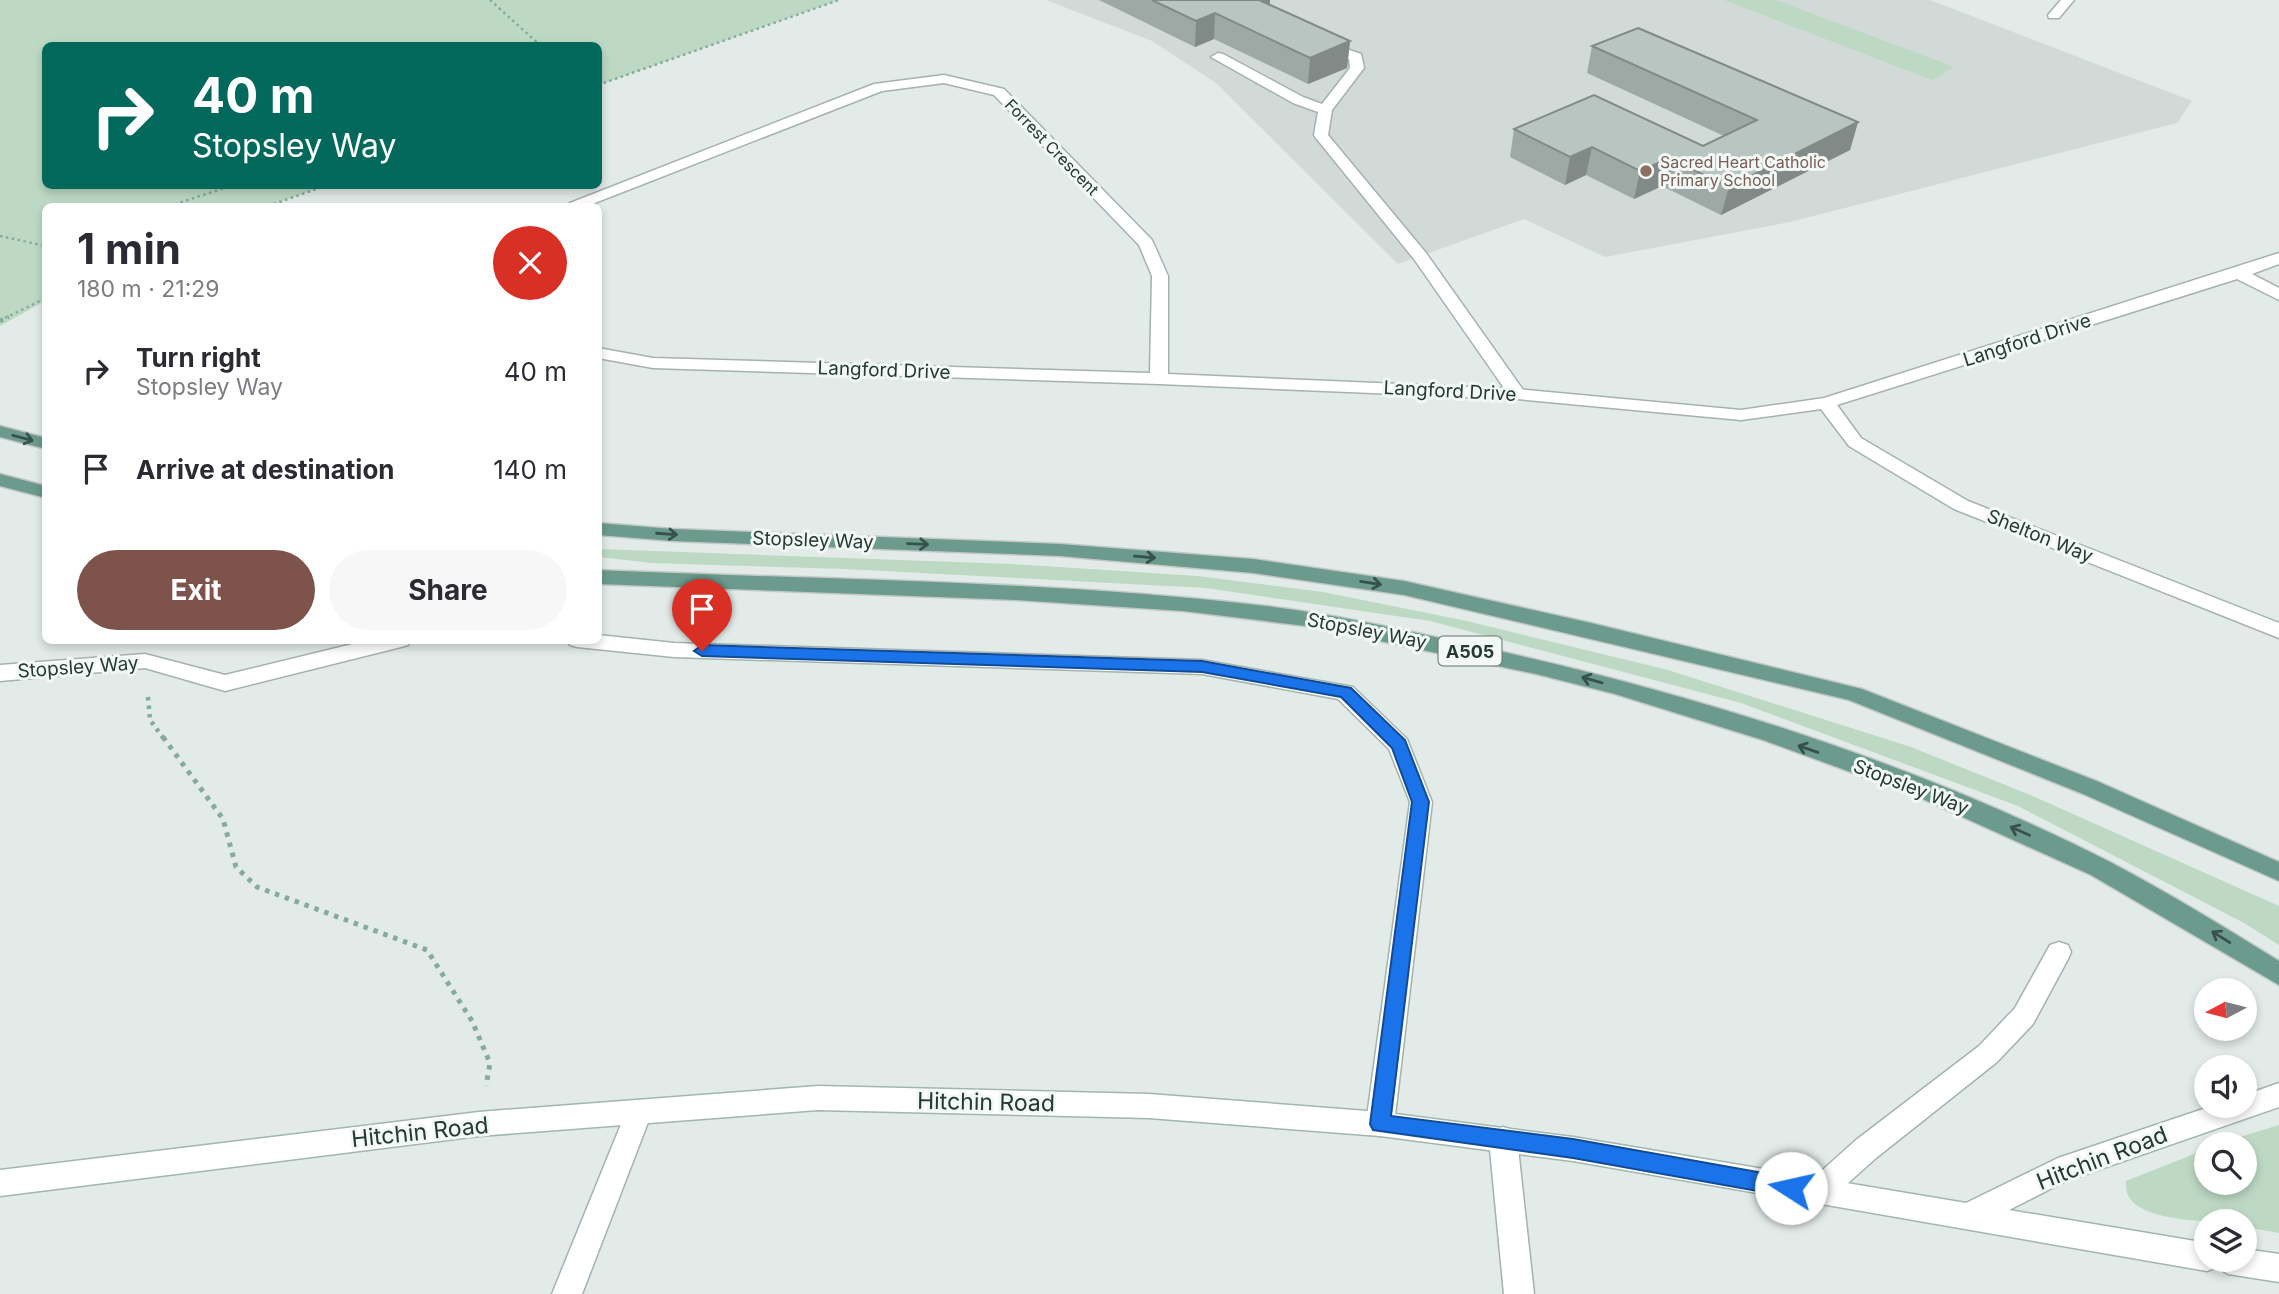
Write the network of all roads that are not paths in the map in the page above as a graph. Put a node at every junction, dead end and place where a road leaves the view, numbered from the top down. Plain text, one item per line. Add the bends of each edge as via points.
1 (2068, 0) edge
2 (2054, 15) dead end
3 (1309, 40) edge
4 (1218, 58) dead end
5 (1325, 110) junction
6 (583, 203) edge
7 (2279, 258) edge
8 (2239, 273) junction
9 (2279, 295) edge
10 (602, 354) edge
11 (1159, 379) junction
12 (1517, 394) junction
13 (1826, 403) junction
14 (0, 431) edge
15 (42, 443) edge
16 (0, 480) edge
17 (42, 491) edge
18 (602, 529) edge
19 (602, 577) edge
20 (2279, 631) edge
21 (602, 643) edge
22 (385, 644) edge
23 (0, 673) edge
24 (2279, 872) edge
25 (2059, 952) dead end
26 (2279, 974) edge
27 (2279, 1095) edge
28 (639, 1112) junction
29 (1380, 1124) junction
30 (1503, 1139) junction
31 (0, 1183) edge
32 (1818, 1192) junction
33 (1968, 1216) junction
34 (2194, 1255) edge
35 (2257, 1265) edge
36 (2279, 1268) edge
37 (567, 1294) edge
38 (1519, 1294) edge

1 - 2 street
3 - 5 street via 1356,57 1357,68
4 - 5 street
5 - 12 street via 1321,135 1420,256
6 - 11 street, Forrest Crescent via 879,87 944,79 999,92 1146,243 1160,276
7 - 8 street, Langford Drive
8 - 9 street
8 - 13 street, Langford Drive
10 - 11 street, Langford Drive via 653,363
11 - 12 street, Langford Drive
12 - 13 street, Langford Drive via 1741,415
13 - 20 street, Shelton Way via 1855,442 1961,505
14 -> 15 main road
16 - 17 main road
18 -> 24 main road, Stopsley Way / A505 via 1060,550 1253,566 1404,589 1854,694 2091,788
26 -> 19 main road, Stopsley Way / A505 via 2186,915 2088,863 1963,806 1721,719 1559,670 1271,613 1126,599
21 - 29 street via 674,650 1202,667 1346,692 1399,745 1421,802
22 - 23 street, Stopsley Way via 225,683 145,662
25 - 32 street via 2024,1016 1987,1054
27 - 33 street, Hitchin Road via 2058,1171
28 - 29 street, Hitchin Road via 818,1098 1149,1105
28 - 31 street, Hitchin Road via 479,1124
28 - 37 street
29 - 30 street, Hitchin Road
30 - 32 street, Hitchin Road
30 - 38 street
32 - 33 street, Hitchin Road
33 - 34 street, Hitchin Road
35 - 36 street

